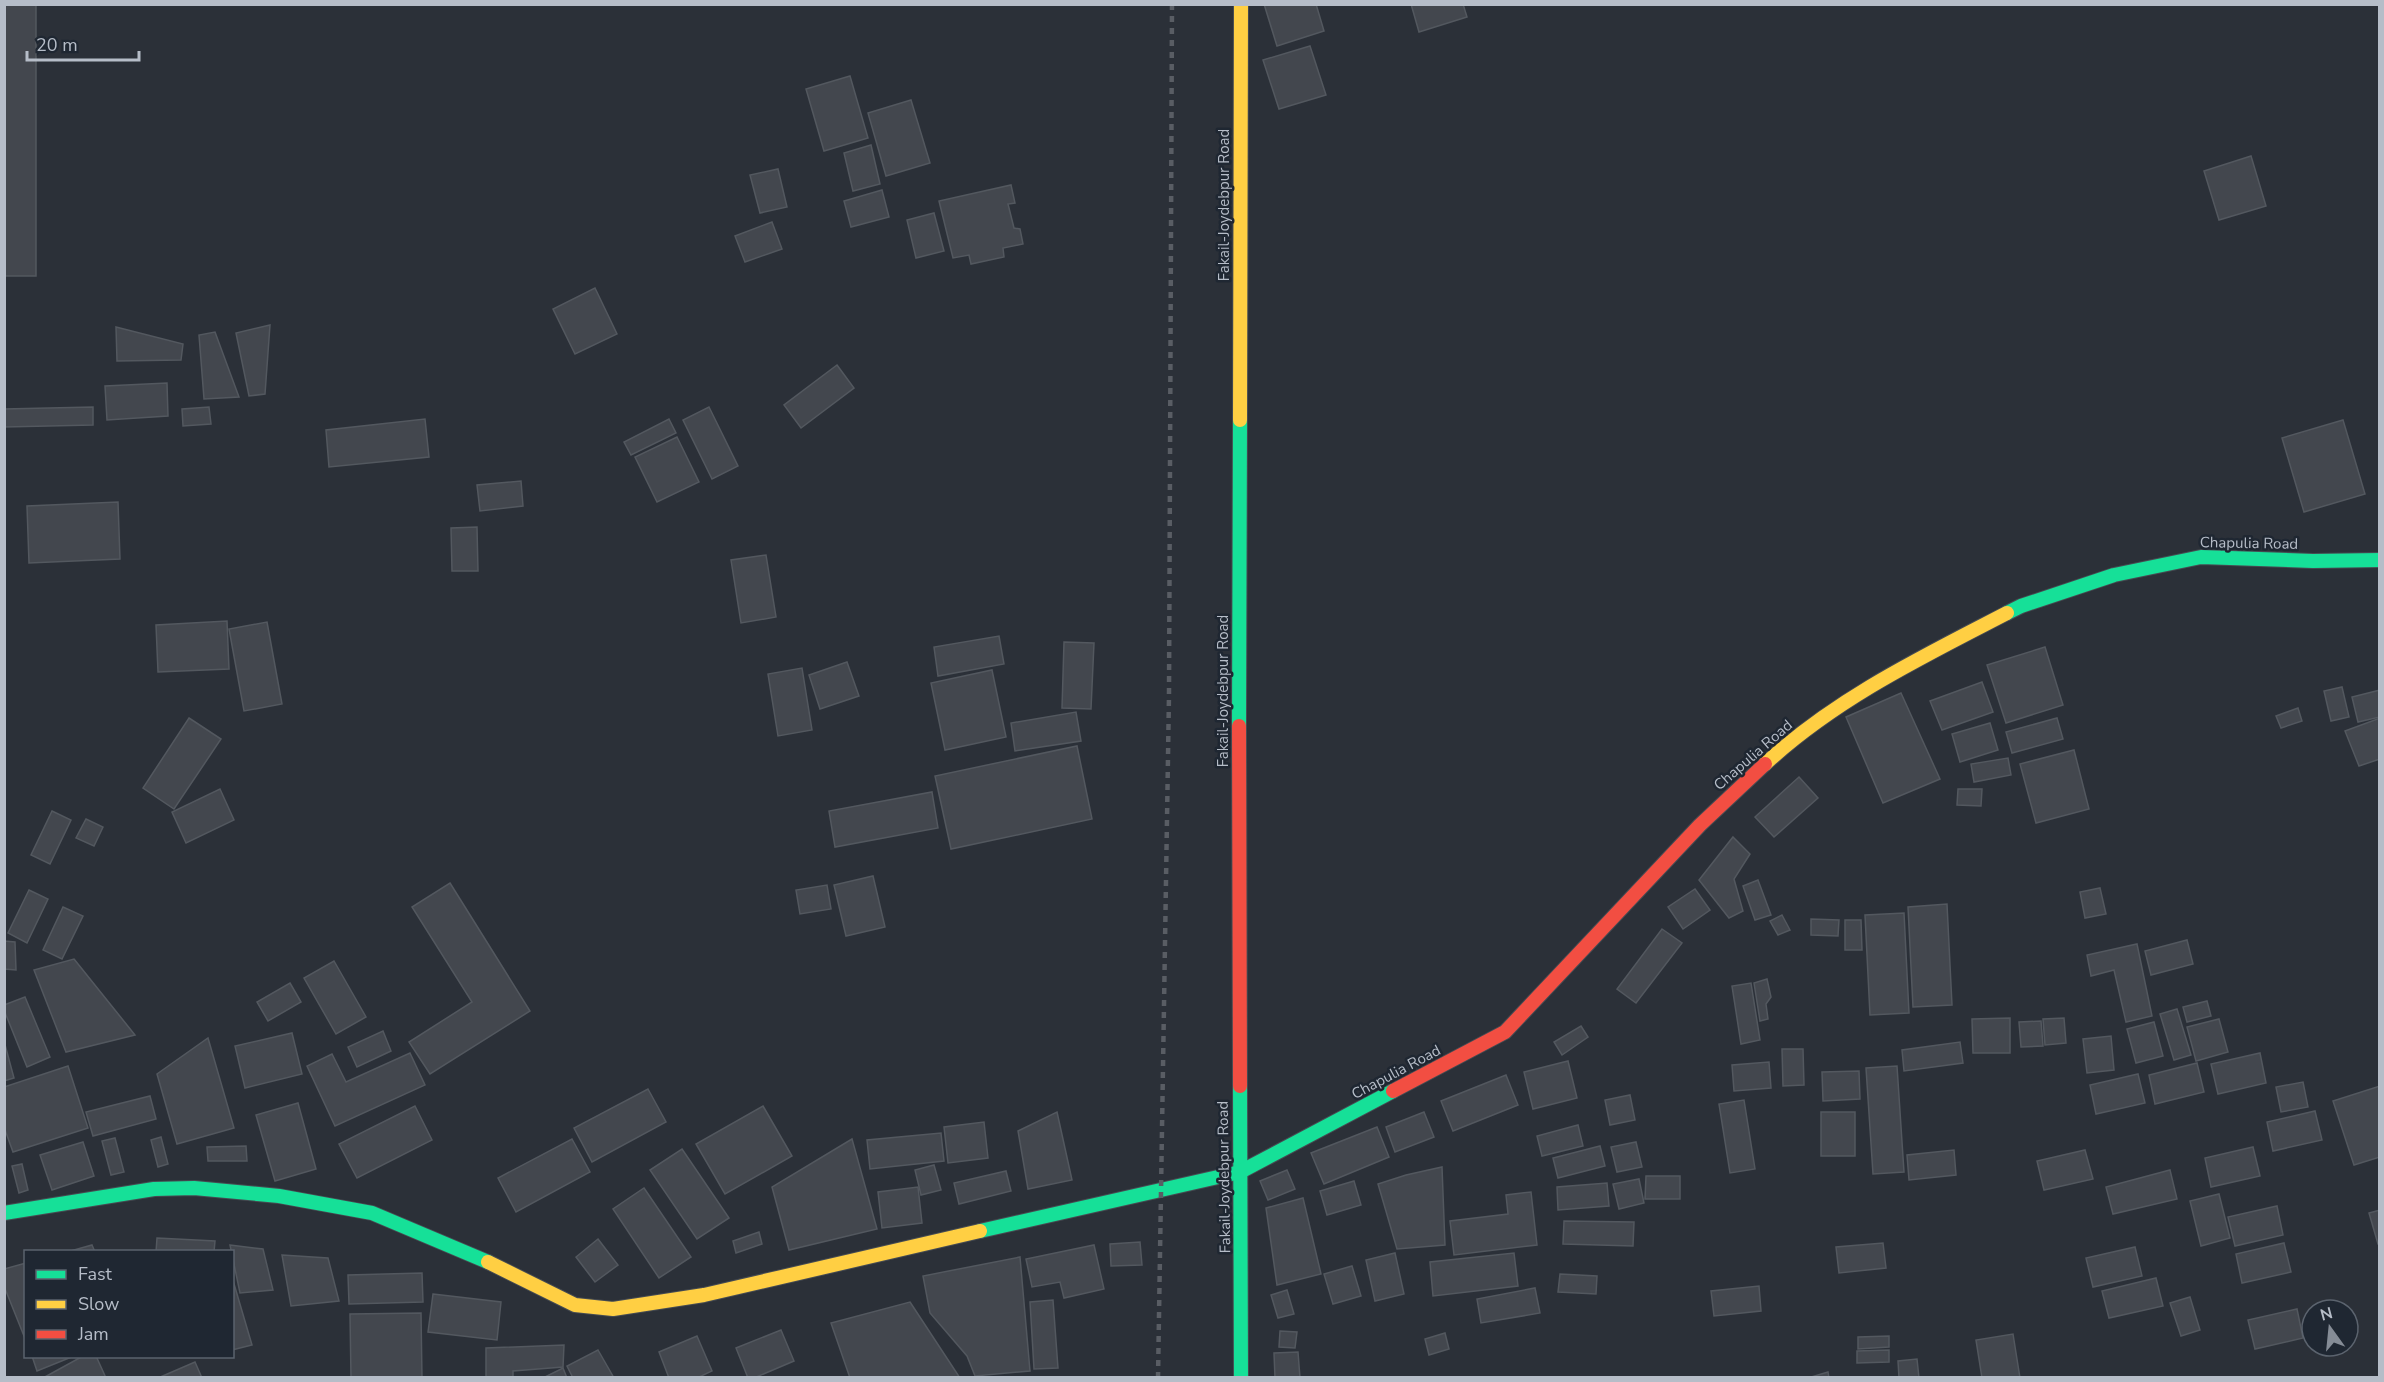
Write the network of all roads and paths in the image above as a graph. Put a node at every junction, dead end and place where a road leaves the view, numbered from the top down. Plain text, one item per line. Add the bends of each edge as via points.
1 (1241, 4) edge
2 (2379, 560) edge
3 (1240, 1172) junction
4 (4, 1214) edge
5 (1241, 1377) edge

1 - 3 street, Fakail-Joydebpur Road
2 - 3 street, Chapulia Road via 2201,557 2114,574 2021,606 1889,674 1789,742 1700,825 1505,1032
3 - 4 street, Chapulia Road via 704,1295 613,1309 575,1305 498,1266 372,1213 279,1196 194,1188 154,1190
3 - 5 street, Fakail-Joydebpur Road

